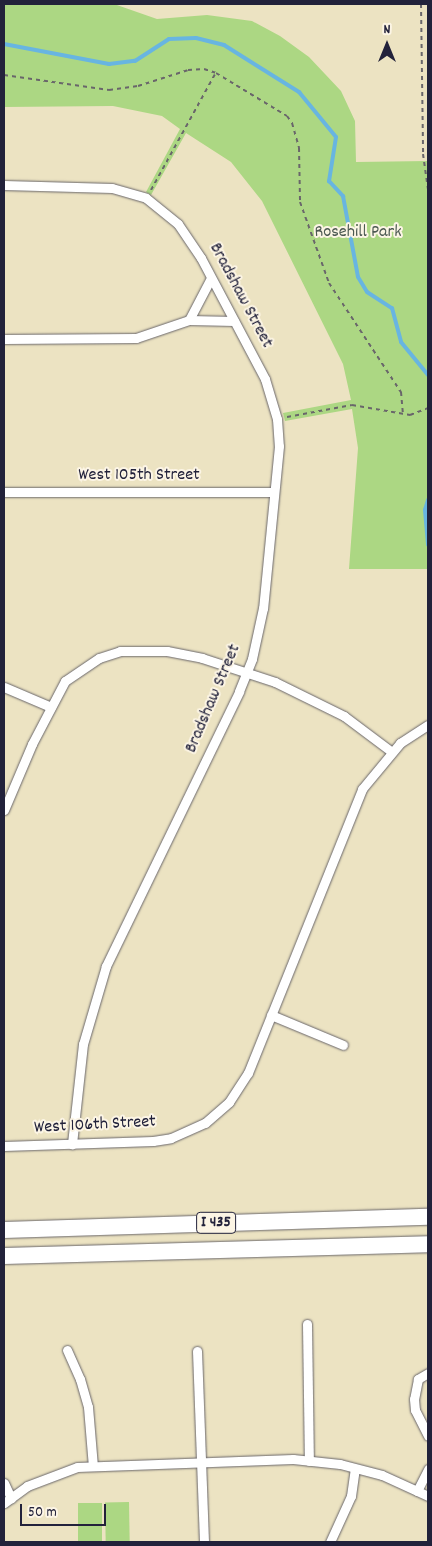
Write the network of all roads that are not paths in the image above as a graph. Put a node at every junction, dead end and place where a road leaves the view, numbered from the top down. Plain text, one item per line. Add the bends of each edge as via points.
1 (4, 185) edge
2 (211, 278) junction
3 (189, 320) junction
4 (234, 321) junction
5 (4, 339) edge
6 (4, 492) edge
7 (274, 492) junction
8 (247, 672) junction
9 (4, 687) edge
10 (51, 707) junction
11 (428, 725) edge
12 (392, 752) junction
13 (4, 810) edge
14 (271, 1015) junction
15 (343, 1045) dead end
16 (72, 1144) junction
17 (4, 1146) edge
18 (428, 1217) edge
19 (4, 1230) edge
20 (428, 1244) edge
21 (4, 1256) edge
22 (307, 1324) dead end
23 (67, 1350) dead end
24 (197, 1351) dead end
25 (428, 1374) edge
26 (428, 1436) edge
27 (309, 1460) junction
28 (202, 1462) junction
29 (93, 1466) junction
30 (428, 1468) edge
31 (355, 1469) junction
32 (4, 1483) edge
33 (417, 1491) junction
34 (428, 1496) edge
35 (7, 1500) edge
36 (204, 1542) edge
37 (330, 1542) edge

1 - 2 street, Bradshaw Street via 89,185 123,190 146,198 165,212 191,241
2 - 3 street
2 - 4 street, Bradshaw Street
3 - 4 street
3 - 5 street via 136,338
4 - 7 street, Bradshaw Street via 265,379 277,419 279,446
6 - 7 street, West 105th Street
7 - 8 street, Bradshaw Street via 260,624
8 - 10 street via 167,651 120,651 81,668 65,681
8 - 12 street via 323,704
8 - 16 street, Bradshaw Street via 103,975 82,1044
9 - 10 street
10 - 13 street
11 - 12 street, West 106th Street
12 - 14 street, West 106th Street via 362,789 351,811
14 - 15 street
14 - 16 street, West 106th Street via 243,1084 229,1102 205,1123 182,1134 153,1141
16 - 17 street, West 106th Street
18 - 19 highway, I 435
20 - 21 highway, I 435
22 - 27 street
23 - 29 street via 88,1407
24 - 28 street
25 - 26 street via 418,1379 414,1399 415,1410
27 - 28 street
27 - 31 street
28 - 29 street
28 - 36 street
29 - 35 street via 44,1478
30 - 33 street
31 - 33 street via 382,1475
31 - 37 street via 352,1496
32 - 35 street
33 - 34 street

